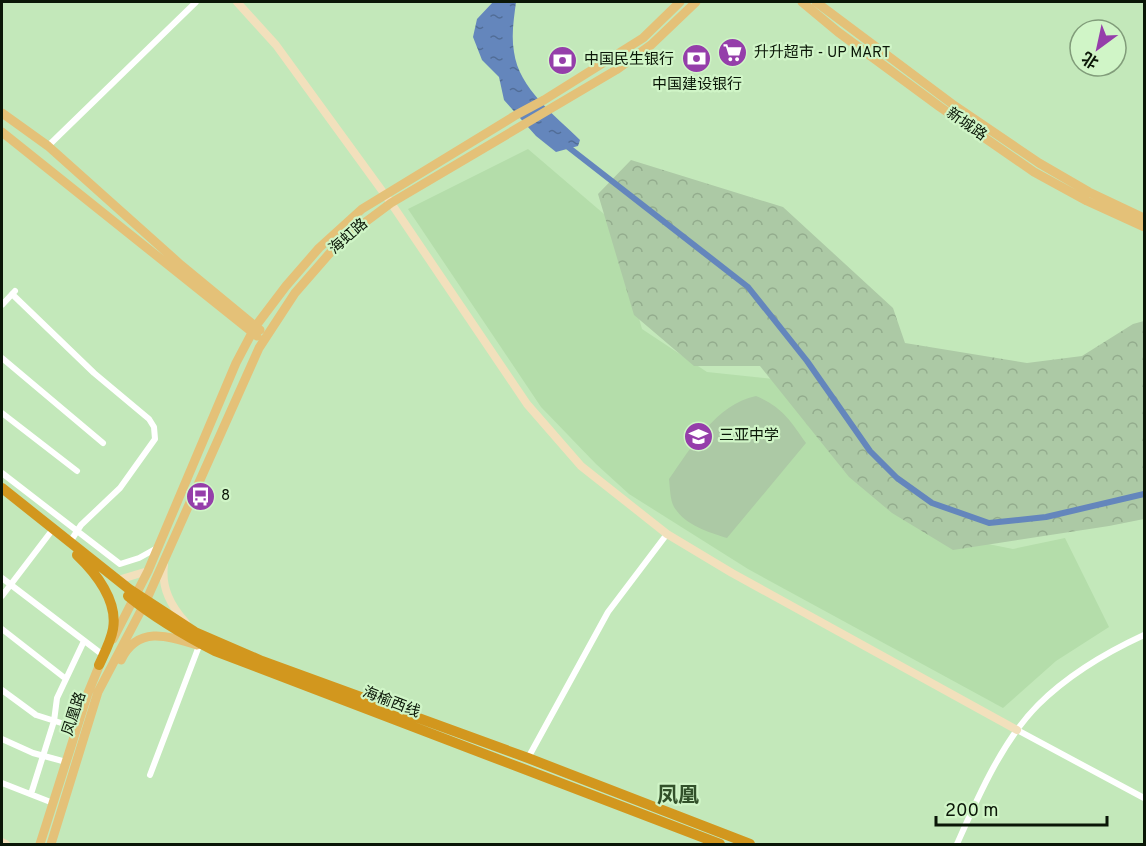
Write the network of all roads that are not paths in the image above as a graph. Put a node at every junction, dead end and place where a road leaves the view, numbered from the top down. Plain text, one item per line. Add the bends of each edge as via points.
1 (196, 2) edge
2 (237, 2) edge
3 (680, 2) edge
4 (696, 2) edge
5 (802, 2) edge
6 (816, 2) edge
7 (547, 104) junction
8 (2, 113) edge
9 (2, 132) edge
10 (48, 146) junction
11 (388, 199) junction
12 (1144, 218) edge
13 (1144, 227) edge
14 (2, 305) edge
15 (254, 330) junction
16 (265, 337) junction
17 (2, 358) edge
18 (2, 413) edge
19 (103, 442) dead end
20 (77, 471) dead end
21 (2, 473) edge
22 (2, 488) edge
23 (2, 495) edge
24 (77, 532) junction
25 (50, 533) junction
26 (667, 534) junction
27 (71, 546) junction
28 (158, 548) junction
29 (164, 562) junction
30 (148, 571) junction
31 (2, 579) edge
32 (118, 580) junction
33 (11, 586) junction
34 (2, 596) edge
35 (138, 598) junction
36 (2, 628) edge
37 (195, 632) junction
38 (1144, 635) edge
39 (84, 641) junction
40 (199, 646) junction
41 (215, 651) junction
42 (101, 660) junction
43 (66, 679) junction
44 (2, 690) edge
45 (54, 722) junction
46 (77, 728) junction
47 (1017, 730) junction
48 (2, 738) edge
49 (83, 738) junction
50 (44, 756) junction
51 (528, 758) junction
52 (66, 762) junction
53 (150, 775) dead end
54 (2, 783) edge
55 (31, 794) junction
56 (1144, 798) edge
57 (53, 803) junction
58 (2, 842) edge
59 (6, 844) edge
60 (40, 844) edge
61 (51, 844) edge
62 (720, 844) edge
63 (750, 844) edge
64 (957, 844) edge

1 - 10 street
2 - 11 street via 276,45
3 - 7 main road, 海虹路 via 642,38
4 - 7 main road, 海虹路 via 651,45 616,70
5 - 13 main road, 新城路 via 1034,172
6 - 12 main road, 新城路 via 1039,163
7 - 11 main road, 海虹路 via 524,124
7 - 11 main road, 海虹路 via 516,115
8 - 10 main road
9 - 15 main road
10 - 15 main road
11 - 15 main road, 海虹路 via 354,214 318,248
11 - 16 main road, 海虹路 via 329,254 295,293
11 - 26 street via 527,404 582,466
14 - 24 street via 14,292 154,427 155,439 120,488
15 - 16 main road
15 - 28 main road, 海虹路 via 236,363
16 - 29 main road, 海虹路
17 - 19 street
18 - 20 street
21 - 24 street
22 - 27 highway, 凤凰路
23 - 25 highway, 凤凰路
24 - 27 street
24 - 28 street via 120,564
25 - 27 highway, 凤凰路
25 - 33 street
26 - 47 street
26 - 51 street via 608,612
27 - 32 highway, 凤凰路
27 - 35 highway, 海榆西线
27 - 42 highway, 凤凰路 via 107,594 113,615 113,629
28 - 30 main road, 海虹路
29 - 35 main road, 海虹路
29 - 37 street via 162,579 166,591
30 - 32 street
30 - 35 main road, 海虹路
31 - 33 street
32 - 35 highway, 凤凰路
33 - 34 street
33 - 39 street
35 - 37 highway, 海榆西线
35 - 41 highway, 海榆西线 via 187,637
35 - 42 main road, 凤凰路
35 - 49 main road, 凤凰路
36 - 43 street
37 - 51 highway, 海榆西线 via 262,661
38 - 47 street via 1075,673 1037,706
39 - 42 street
39 - 43 street
40 - 41 main road
40 - 49 main road via 158,635 135,643 124,654
40 - 53 street
41 - 62 highway, 海榆西线
42 - 46 main road, 凤凰路
43 - 45 street via 57,698
44 - 45 street via 36,715
45 - 46 street
45 - 50 street
46 - 52 main road, 凤凰路
47 - 56 street
47 - 64 street
48 - 50 street
49 - 61 main road, 凤凰路
50 - 52 street
50 - 55 street
51 - 63 highway, 海榆西线
52 - 57 main road, 凤凰路
54 - 55 street
55 - 57 street
57 - 60 main road, 凤凰路
58 - 59 street

